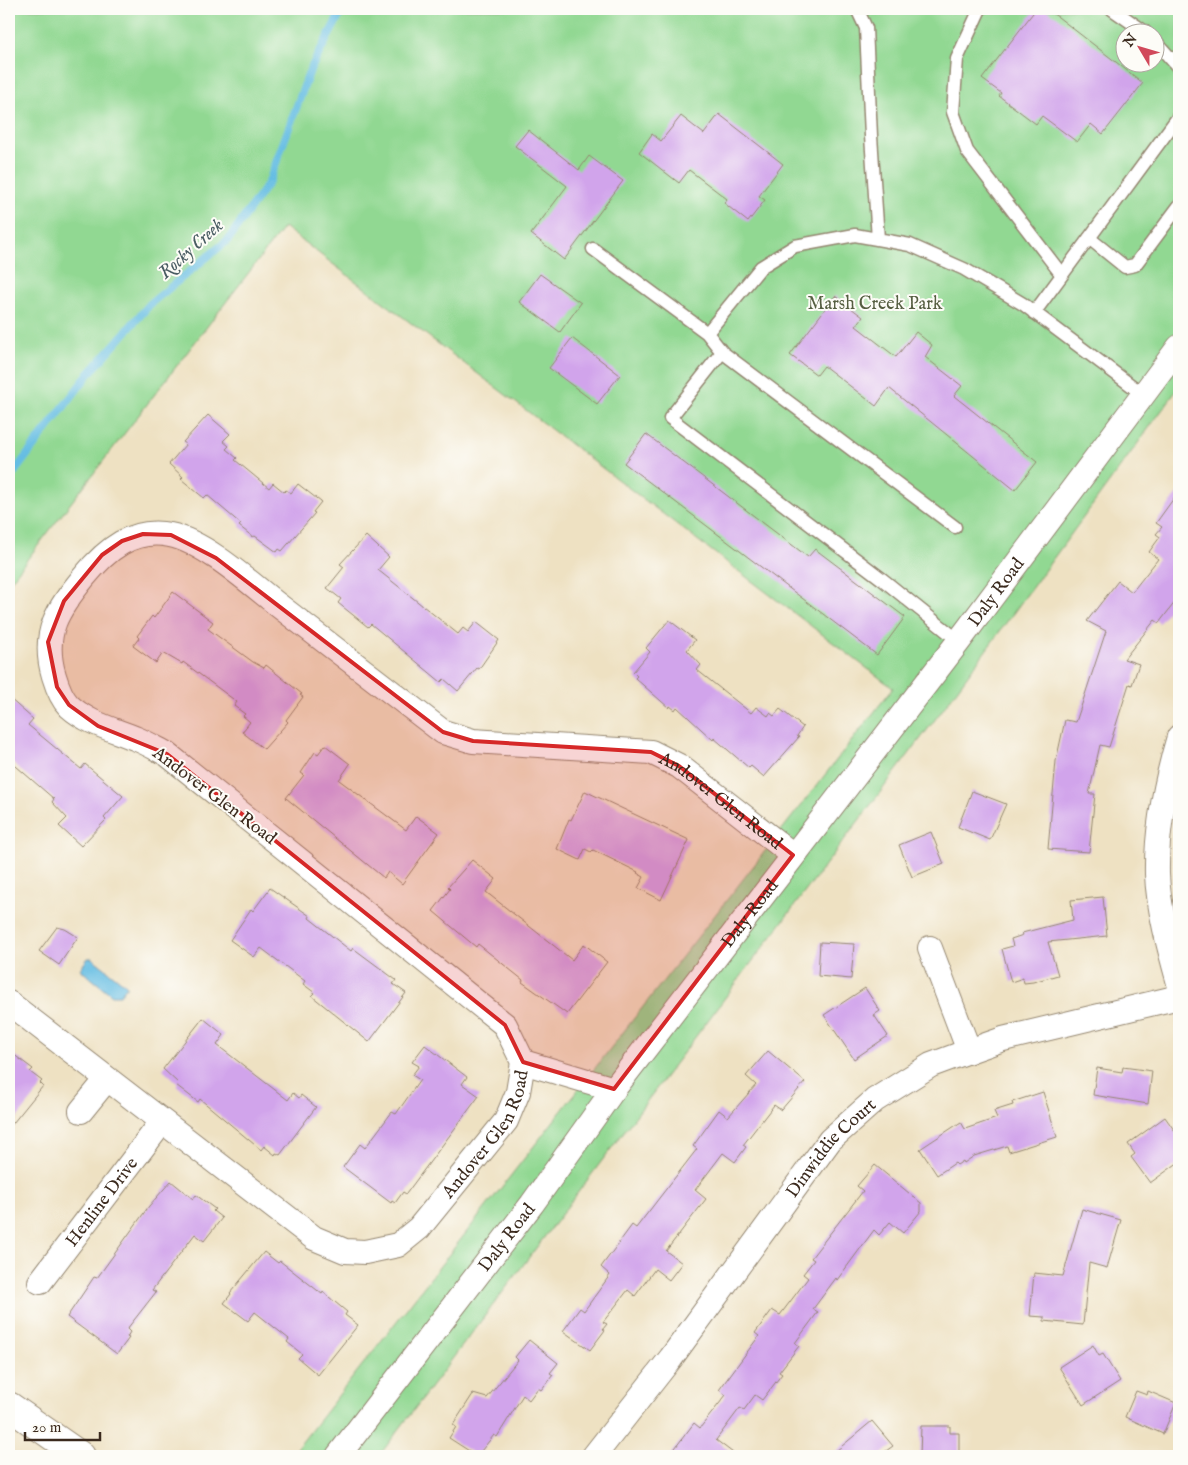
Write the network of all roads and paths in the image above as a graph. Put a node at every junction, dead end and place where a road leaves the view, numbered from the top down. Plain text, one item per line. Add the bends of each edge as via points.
1 (857, 9) edge
2 (980, 9) edge
3 (1112, 9) edge
4 (1131, 22) edge
5 (1166, 53) edge
6 (1179, 68) edge
7 (1179, 116) edge
8 (1179, 206) edge
9 (1089, 238) junction
10 (878, 239) junction
11 (593, 249) dead end
12 (1062, 275) junction
13 (1034, 313) junction
14 (707, 333) junction
15 (1179, 347) edge
16 (722, 352) junction
17 (1144, 395) junction
18 (955, 527) dead end
19 (958, 640) junction
20 (1179, 737) edge
21 (793, 855) junction
22 (930, 948) dead end
23 (1179, 983) edge
24 (1179, 997) edge
25 (9, 1003) edge
26 (969, 1050) junction
27 (523, 1062) junction
28 (107, 1079) junction
29 (614, 1089) junction
30 (81, 1111) dead end
31 (162, 1122) junction
32 (40, 1282) dead end
33 (9, 1406) edge
34 (81, 1456) edge
35 (338, 1456) edge
36 (594, 1456) edge

1 - 10 lane via 866,28
2 - 12 lane via 957,59 953,112 967,151
3 - 4 lane
5 - 6 lane
7 - 9 lane
8 - 9 lane via 1134,265 1125,267
9 - 12 lane
10 - 13 lane via 910,245 964,269
10 - 14 lane via 855,235 796,246 761,267
11 - 14 lane
12 - 13 lane
13 - 17 lane
14 - 16 lane
15 - 17 street, Daly Road
16 - 18 lane
16 - 19 lane via 670,418
17 - 19 street, Daly Road
19 - 21 street, Daly Road
20 - 23 street via 1164,799 1157,876
21 - 27 street, Andover Glen Road via 679,766 650,752 473,741 443,732 216,558 179,538 143,534 122,541 102,555 64,601 48,642 50,665 57,687 69,705 98,726 137,739 167,754 505,1025
21 - 29 street, Daly Road
22 - 26 street
24 - 26 street, Dinwiddie Court via 1002,1039
25 - 28 street, Andover Glen Road
26 - 36 street, Dinwiddie Court via 931,1065 875,1100 830,1140 671,1358
27 - 29 street
27 - 31 street, Andover Glen Road via 518,1092 506,1121 419,1228 398,1245 365,1252 345,1251 314,1238
28 - 30 street
28 - 31 street, Andover Glen Road
29 - 35 street, Daly Road via 532,1204
31 - 32 street, Henline Drive
33 - 34 main road

